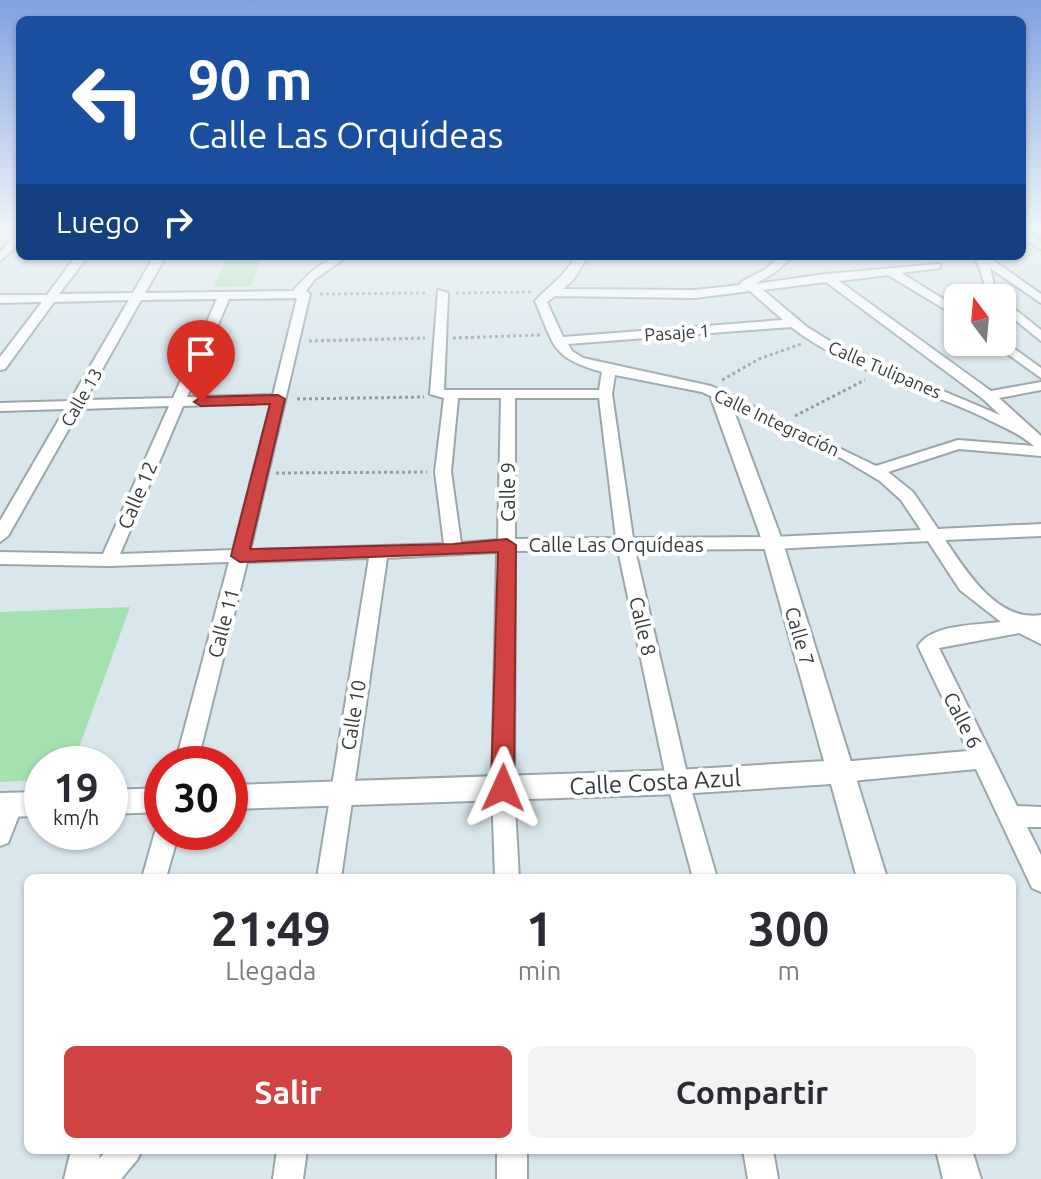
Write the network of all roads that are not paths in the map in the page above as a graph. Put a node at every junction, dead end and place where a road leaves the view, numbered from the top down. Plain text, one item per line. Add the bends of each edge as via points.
1 (61, 283) edge
2 (145, 283) edge
3 (307, 283) edge
4 (562, 283) edge
5 (748, 283) edge
6 (787, 283) edge
7 (834, 283) edge
8 (909, 283) edge
9 (1017, 283) edge
10 (754, 288) junction
11 (1024, 288) junction
12 (1041, 289) edge
13 (736, 290) junction
14 (549, 292) junction
15 (442, 293) dead end
16 (300, 294) junction
17 (50, 298) junction
18 (136, 298) junction
19 (223, 298) junction
20 (0, 299) edge
21 (1041, 299) edge
22 (944, 304) edge
23 (1016, 314) edge
24 (794, 323) junction
25 (1041, 337) edge
26 (560, 341) junction
27 (1016, 356) edge
28 (0, 366) edge
29 (609, 370) junction
30 (1041, 374) edge
31 (1041, 386) edge
32 (713, 393) junction
33 (444, 394) junction
34 (508, 394) junction
35 (605, 394) junction
36 (988, 396) junction
37 (278, 399) junction
38 (176, 402) junction
39 (77, 405) junction
40 (0, 407) edge
41 (1027, 434) junction
42 (1041, 444) edge
43 (1041, 451) edge
44 (875, 472) junction
45 (1041, 530) edge
46 (0, 536) edge
47 (935, 537) junction
48 (773, 543) junction
49 (625, 544) junction
50 (507, 545) junction
51 (453, 550) junction
52 (379, 552) junction
53 (240, 556) junction
54 (0, 558) edge
55 (109, 560) junction
56 (1031, 623) edge
57 (1041, 637) edge
58 (191, 746) edge
59 (982, 759) junction
60 (841, 772) junction
61 (678, 782) junction
62 (503, 788) junction
63 (341, 794) junction
64 (248, 797) edge
65 (6, 805) edge
66 (1012, 816) junction
67 (1041, 817) edge
68 (0, 835) edge
69 (162, 850) edge
70 (155, 874) edge
71 (330, 874) edge
72 (507, 874) edge
73 (704, 874) edge
74 (871, 874) edge
75 (1041, 880) edge
76 (85, 1154) edge
77 (123, 1154) edge
78 (291, 1154) edge
79 (512, 1154) edge
80 (759, 1154) edge
81 (955, 1154) edge
82 (79, 1179) edge
83 (101, 1179) edge
84 (288, 1179) edge
85 (512, 1179) edge
86 (763, 1179) edge
87 (962, 1179) edge

1 - 17 street
2 - 18 street, Calle 13
3 - 16 street
4 - 14 street
5 - 13 street
6 - 10 street
7 - 36 street, Calle Tulipanes
8 - 22 street
9 - 11 street
10 - 13 street
10 - 24 street, Calle Tulipanes
11 - 12 street
11 - 21 street
13 - 14 street
14 - 26 street, Calle Integración via 541,301
15 - 33 street
16 - 19 street
16 - 37 street, Calle 11
17 - 18 street
17 - 20 street
17 - 28 street
18 - 19 street
18 - 39 street, Calle 13
19 - 38 street, Calle 12
23 - 25 street
24 - 26 street, Pasaje 1
24 - 41 street, Calle Tulipanes via 835,350 973,405
26 - 29 street, Calle Integración via 578,361
27 - 30 street
29 - 32 street, Calle Integración
29 - 35 street, Calle 8
31 - 36 street
32 - 44 street, Calle Integración
32 - 48 street, Calle 7
33 - 34 street
33 - 51 street via 443,472
34 - 35 street
34 - 50 street, Calle 9
35 - 49 street, Calle 8
36 - 41 street, Calle Tulipanes
37 - 38 street
37 - 53 street, Calle 11
38 - 39 street
38 - 55 street, Calle 12
39 - 40 street
39 - 46 street, Calle 13
41 - 42 street, Calle Tulipanes
43 - 44 street via 958,444
44 - 47 street, Calle Integración via 907,496
45 - 47 street, Calle Las Orquídeas
47 - 48 street, Calle Las Orquídeas
47 - 56 street, Calle Integración via 966,585 991,607
48 - 49 street, Calle Las Orquídeas
48 - 60 street, Calle 7
49 - 50 street, Calle Las Orquídeas
49 - 61 street, Calle 8
50 - 51 street, Calle Las Orquídeas
50 - 62 street, Calle 9
51 - 52 street, Calle Las Orquídeas
52 - 53 street, Calle Las Orquídeas
52 - 63 street, Calle 10
53 - 55 street, Calle Las Orquídeas
53 - 58 street, Calle 11
54 - 55 street, Calle Las Orquídeas
56 - 57 street, Calle Integración
56 - 59 street, Calle 6 via 937,639 928,646
59 - 60 street, Calle Costa Azul
59 - 66 street, Calle 6
60 - 61 street, Calle Costa Azul
60 - 74 street, Calle 7
61 - 62 street, Calle Costa Azul
61 - 73 street, Calle 8
62 - 63 street, Calle Costa Azul
62 - 72 street, Calle 9
63 - 64 street, Calle Costa Azul
63 - 71 street, Calle 10
65 - 68 street
66 - 67 street
66 - 75 street, Calle 6
69 - 70 street
76 - 82 street
77 - 83 street
78 - 84 street
79 - 85 street
80 - 86 street
81 - 87 street

